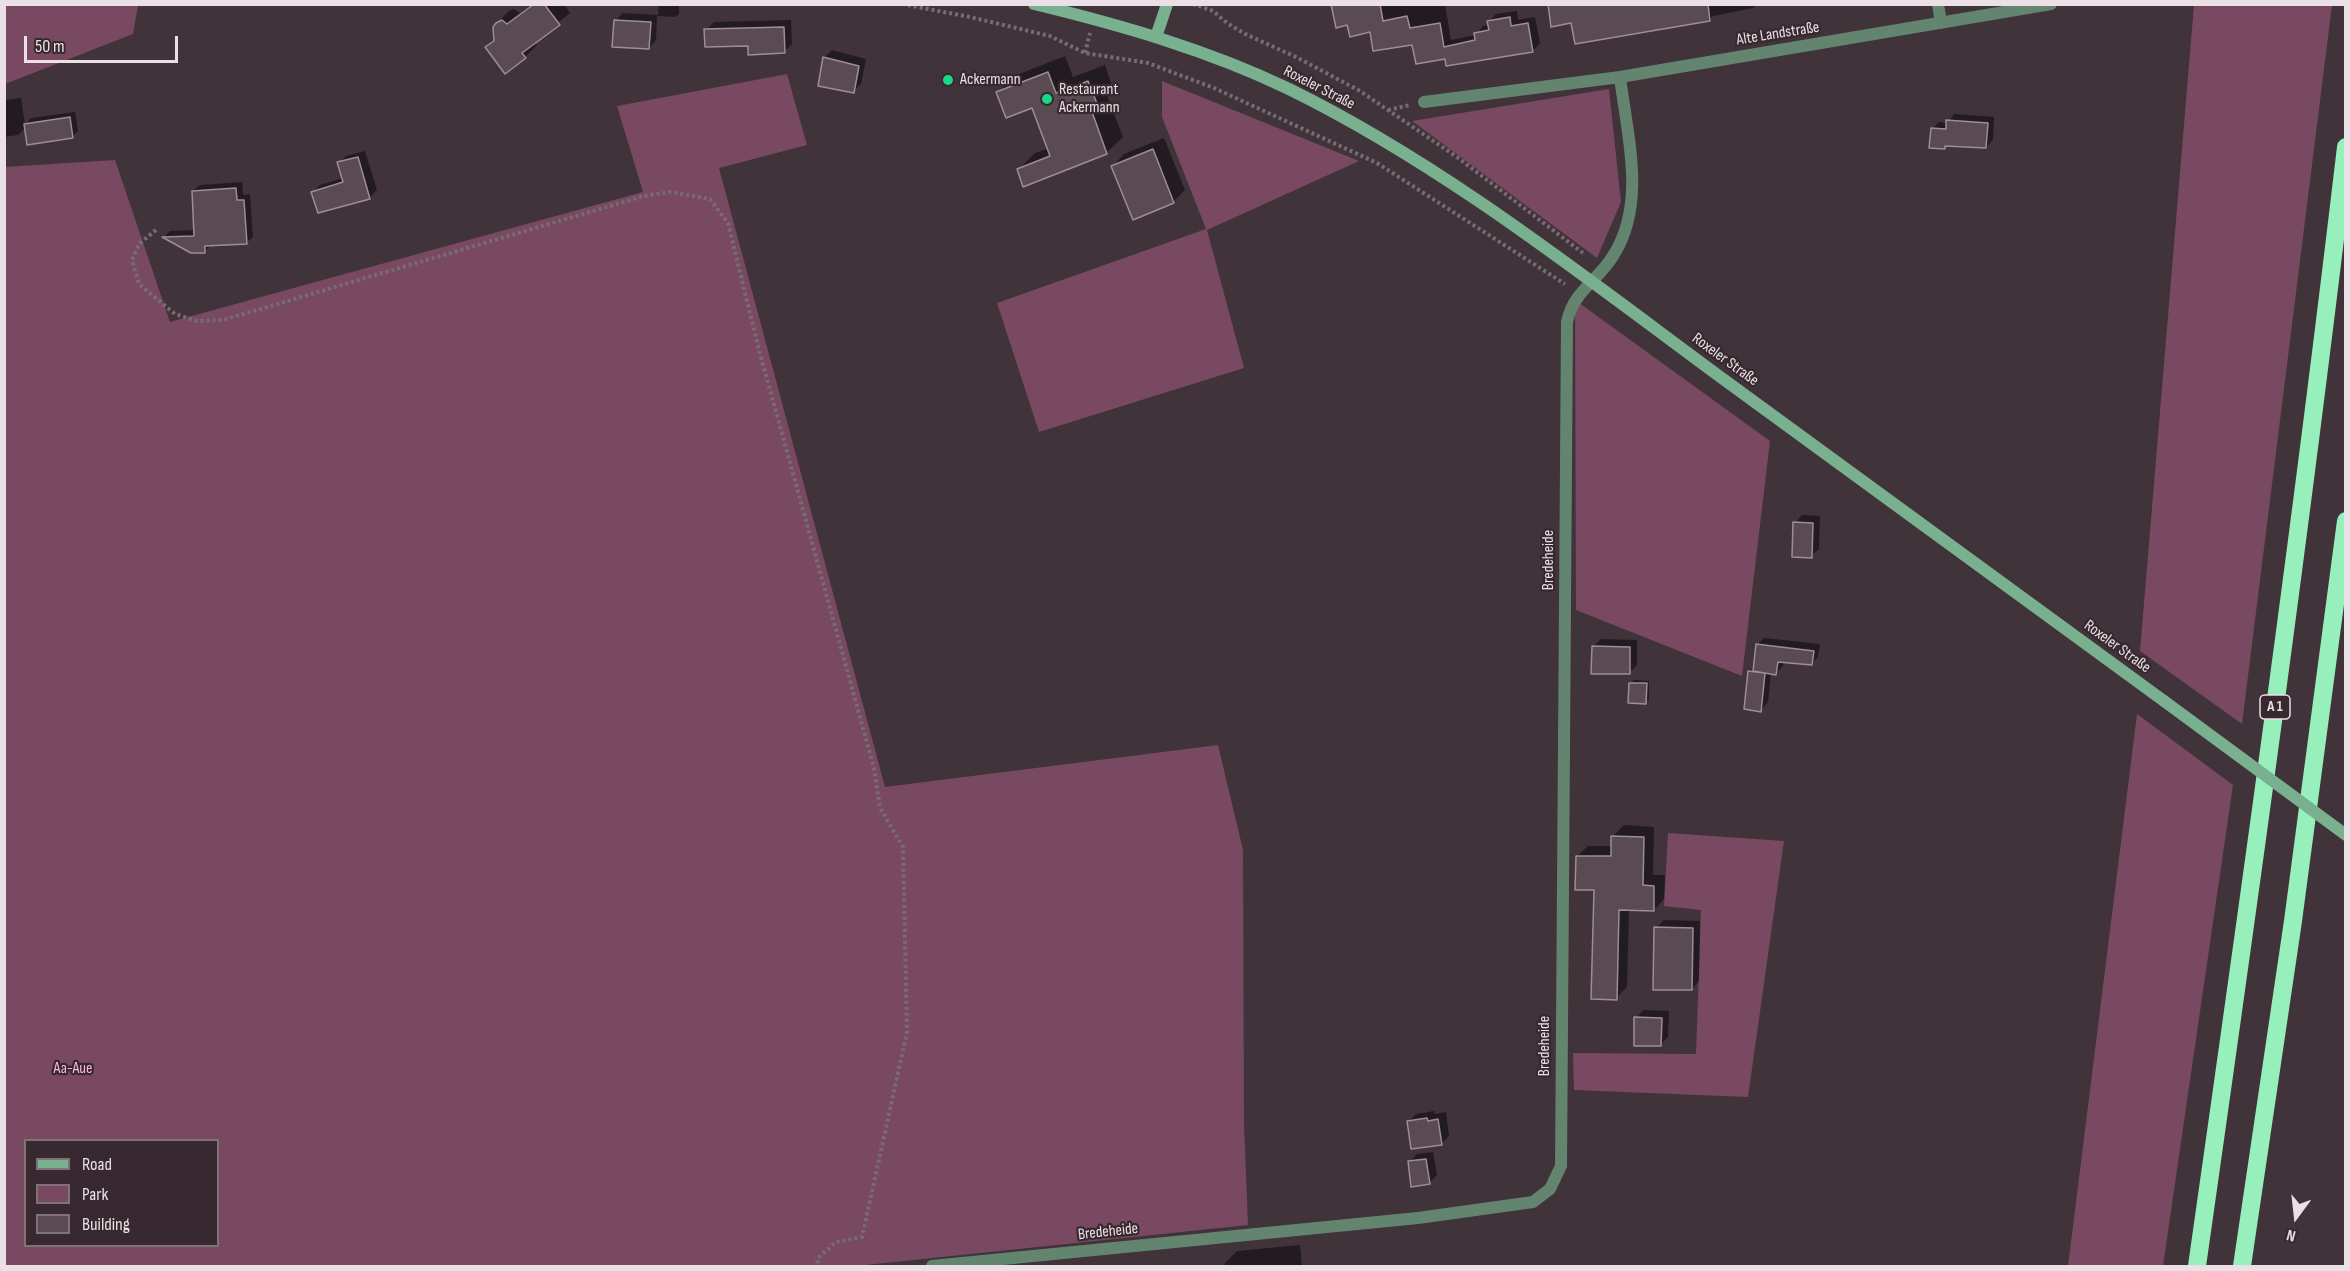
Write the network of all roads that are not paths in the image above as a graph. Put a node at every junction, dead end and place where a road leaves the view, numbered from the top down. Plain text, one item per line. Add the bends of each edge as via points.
1 (1034, 4) edge
2 (1167, 4) edge
3 (1938, 4) edge
4 (2051, 4) edge
5 (1941, 23) junction
6 (1156, 37) junction
7 (1620, 77) junction
8 (1424, 102) road end
9 (2346, 147) edge
10 (1591, 282) junction
11 (2346, 521) edge
12 (2346, 835) edge
13 (932, 1266) edge
14 (2197, 1266) edge
15 (2242, 1266) edge

1 - 6 main road, Roxeler Straße
2 - 6 main road
3 - 5 street
4 - 5 street, Alte Landstraße
5 - 7 street, Alte Landstraße
6 - 10 main road, Roxeler Straße via 1287,88 1359,126 1428,168
7 - 8 street, Alte Landstraße
7 - 10 street via 1633,180 1631,212 1614,255
9 - 14 highway, A 1 via 2321,362
10 - 12 main road, Roxeler Straße, bridge
10 - 13 street, Bredeheide via 1571,306 1567,322 1561,1166 1550,1189 1533,1202 1418,1218
11 - 15 highway

